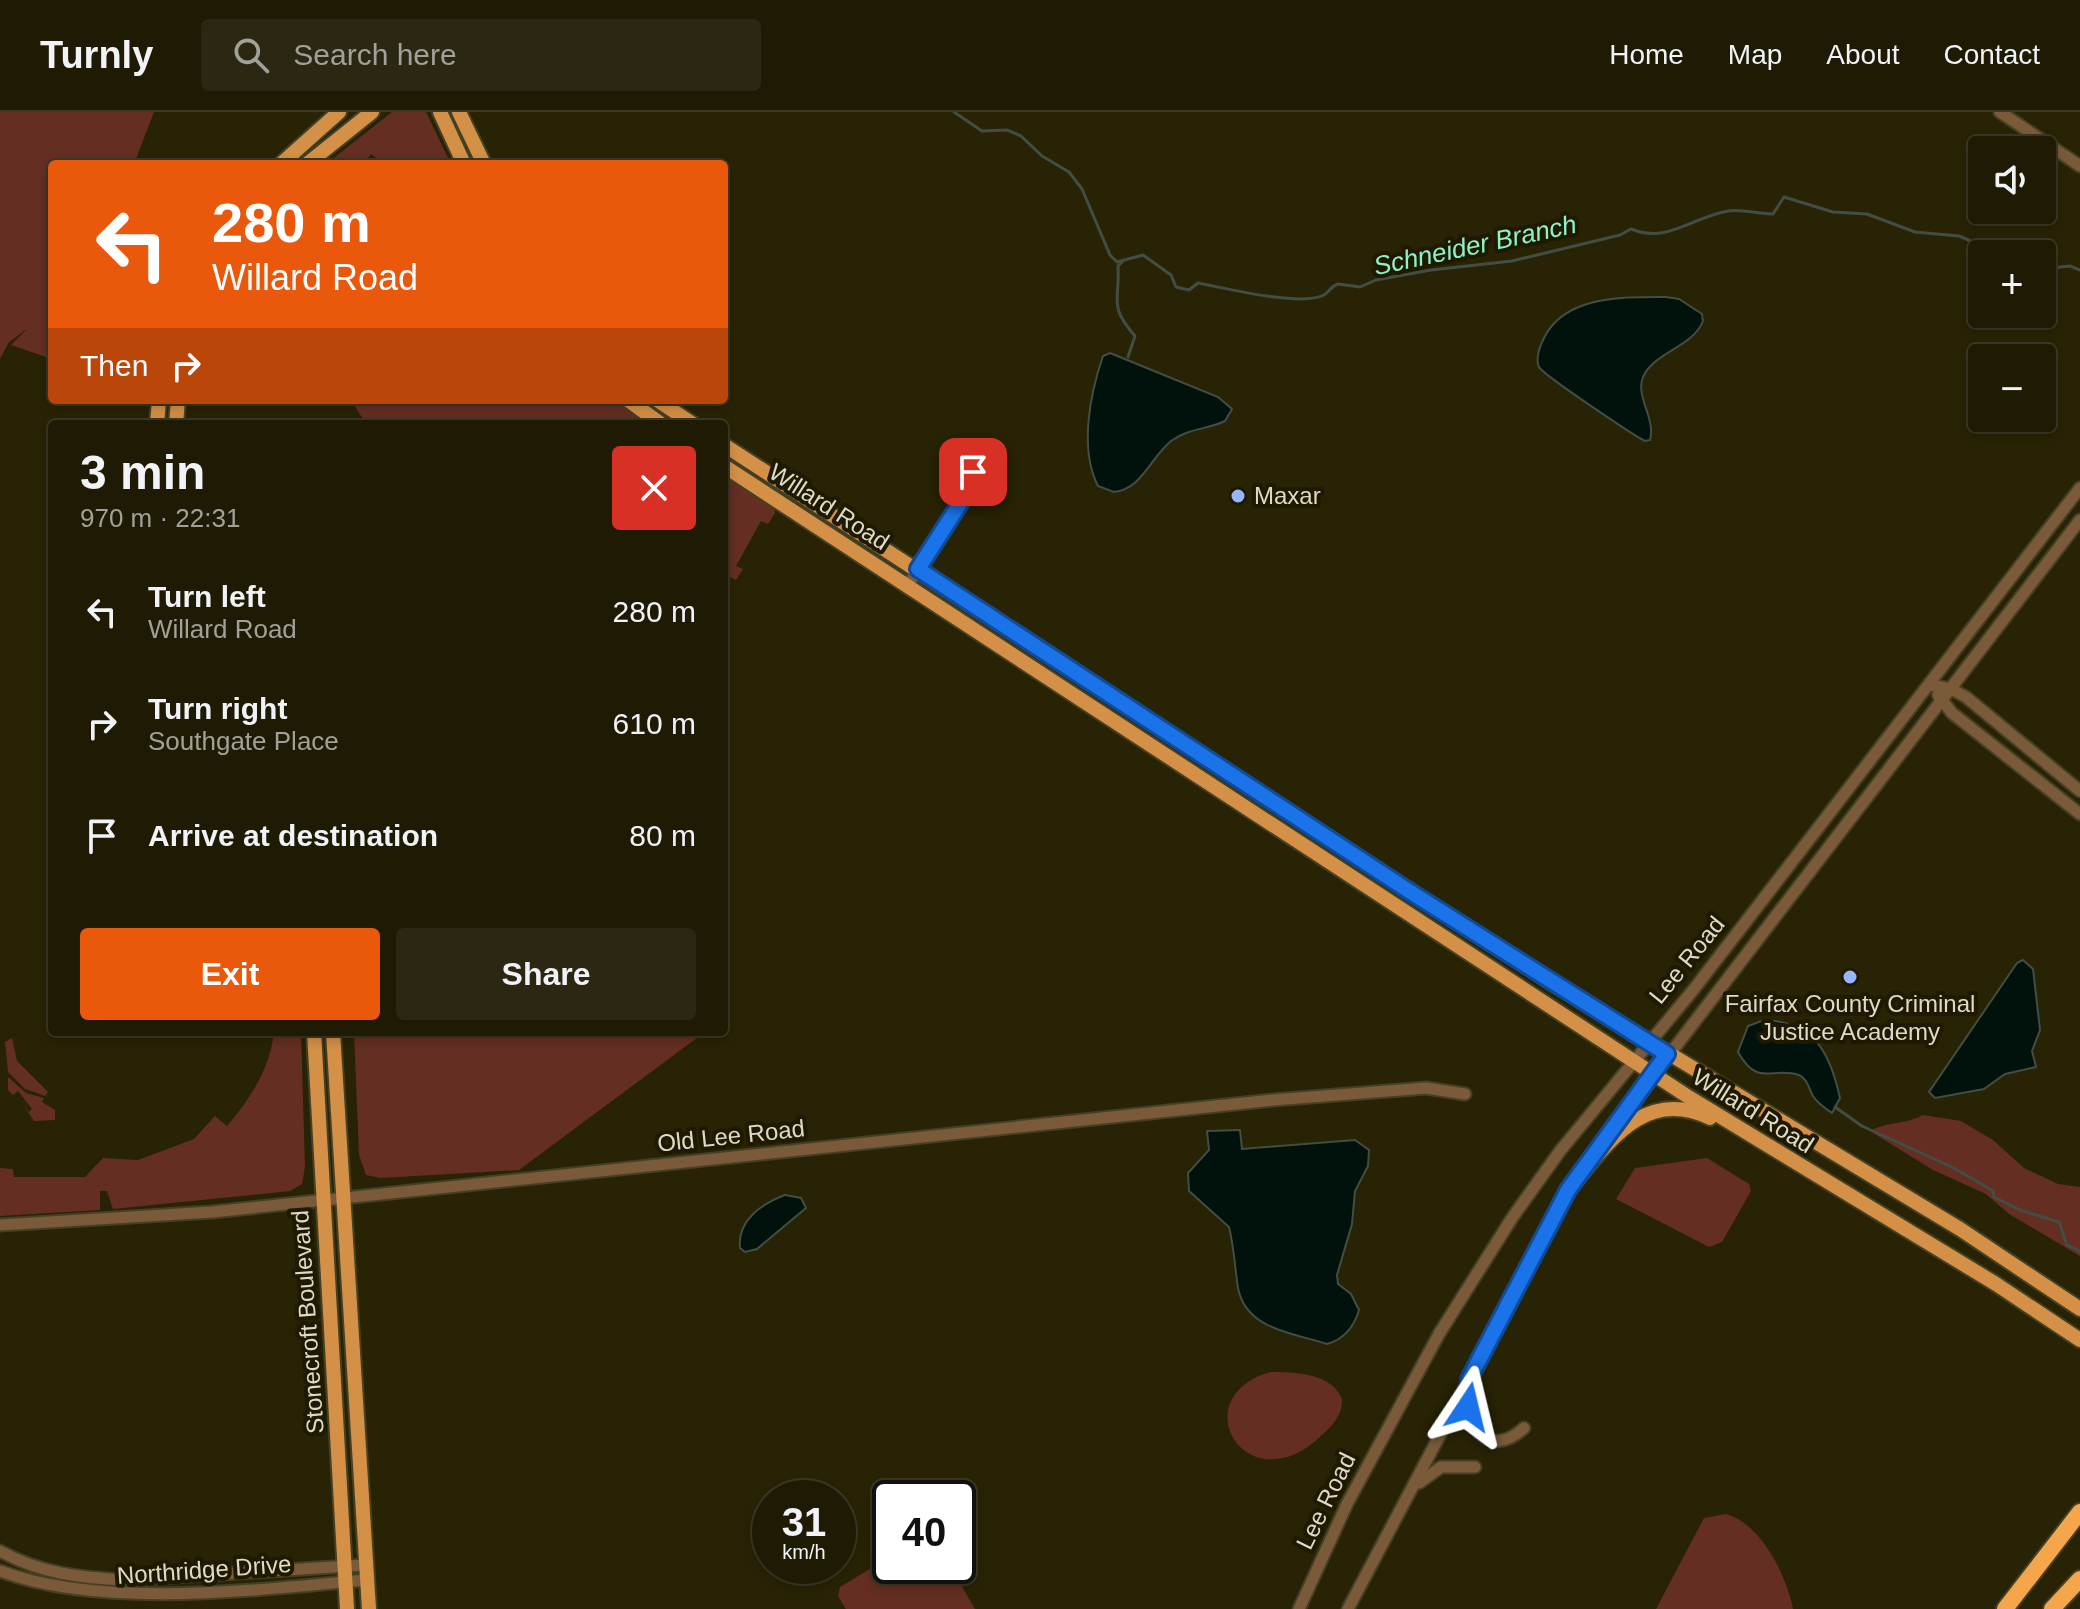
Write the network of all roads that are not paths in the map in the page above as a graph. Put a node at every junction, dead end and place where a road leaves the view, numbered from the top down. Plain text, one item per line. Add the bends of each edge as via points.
1 (339, 112) edge
2 (372, 112) edge
3 (440, 112) edge
4 (459, 112) edge
5 (2000, 112) edge
6 (285, 160) edge
7 (312, 160) edge
8 (462, 160) edge
9 (482, 160) edge
10 (2080, 166) edge
11 (634, 404) edge
12 (663, 404) edge
13 (656, 420) edge
14 (687, 420) edge
15 (971, 446) dead end
16 (728, 448) edge
17 (728, 469) edge
18 (2080, 488) edge
19 (2080, 522) edge
20 (918, 569) junction
21 (908, 585) junction
22 (1931, 685) junction
23 (1951, 689) junction
24 (1942, 701) junction
25 (2080, 791) edge
26 (2080, 814) edge
27 (314, 1036) edge
28 (333, 1036) edge
29 (1647, 1042) junction
30 (1667, 1054) junction
31 (1632, 1060) junction
32 (1654, 1074) junction
33 (1465, 1094) dead end
34 (1761, 1143) junction
35 (1568, 1190) junction
36 (345, 1196) junction
37 (322, 1199) junction
38 (0, 1225) edge
39 (2080, 1309) edge
40 (2080, 1340) edge
41 (1469, 1379) junction
42 (1524, 1428) dead end
43 (1475, 1467) dead end
44 (1408, 1496) junction
45 (2080, 1512) edge
46 (0, 1551) edge
47 (0, 1571) edge
48 (366, 1573) junction
49 (345, 1574) junction
50 (2080, 1579) edge
51 (347, 1609) edge
52 (369, 1609) edge
53 (1299, 1609) edge
54 (1348, 1609) edge
55 (2005, 1609) edge
56 (2052, 1609) edge

1 - 6 main road
2 - 7 main road
3 - 8 main road
4 - 9 main road
5 - 10 street
11 - 13 main road
12 - 14 main road
15 - 20 street via 973,472 966,494
16 - 20 main road, Willard Road
17 - 21 main road, Willard Road
18 - 22 street, Lee Road
19 - 23 street, Lee Road
20 - 21 street
20 - 29 main road, Willard Road
21 - 31 main road, Willard Road
22 - 23 street
22 - 24 street
22 - 29 street, Lee Road
23 - 24 street, Lee Road
23 - 25 street
24 - 26 street
24 - 30 street, Lee Road
27 - 37 main road, Stonecroft Boulevard
28 - 36 main road, Stonecroft Boulevard
29 - 30 main road, Willard Road
29 - 31 street, Lee Road
30 - 32 street, Lee Road
30 - 39 main road, Willard Road via 1972,1236
31 - 32 main road, Willard Road
31 - 53 street, Lee Road via 1533,1189 1445,1324 1347,1504
32 - 34 main road, Willard Road
32 - 35 street, Lee Road
33 - 36 street, Old Lee Road via 1426,1088 1273,1100
34 - 35 main road via 1691,1111 1658,1110 1619,1132
34 - 40 main road, Willard Road
35 - 41 street, Lee Road
36 - 37 street, Old Lee Road
36 - 48 main road, Stonecroft Boulevard
37 - 38 street, Old Lee Road via 187,1215
37 - 49 main road, Stonecroft Boulevard
41 - 42 street via 1468,1407 1479,1433 1498,1442
41 - 44 street, Lee Road
43 - 44 street via 1441,1467
44 - 54 street, Lee Road
45 - 55 highway
46 - 49 street, Northridge Drive via 41,1569 83,1578
47 - 49 street, Northridge Drive via 66,1593 143,1598
48 - 49 street, Northridge Drive
48 - 52 main road, Stonecroft Boulevard
49 - 51 main road, Stonecroft Boulevard
50 - 56 highway

